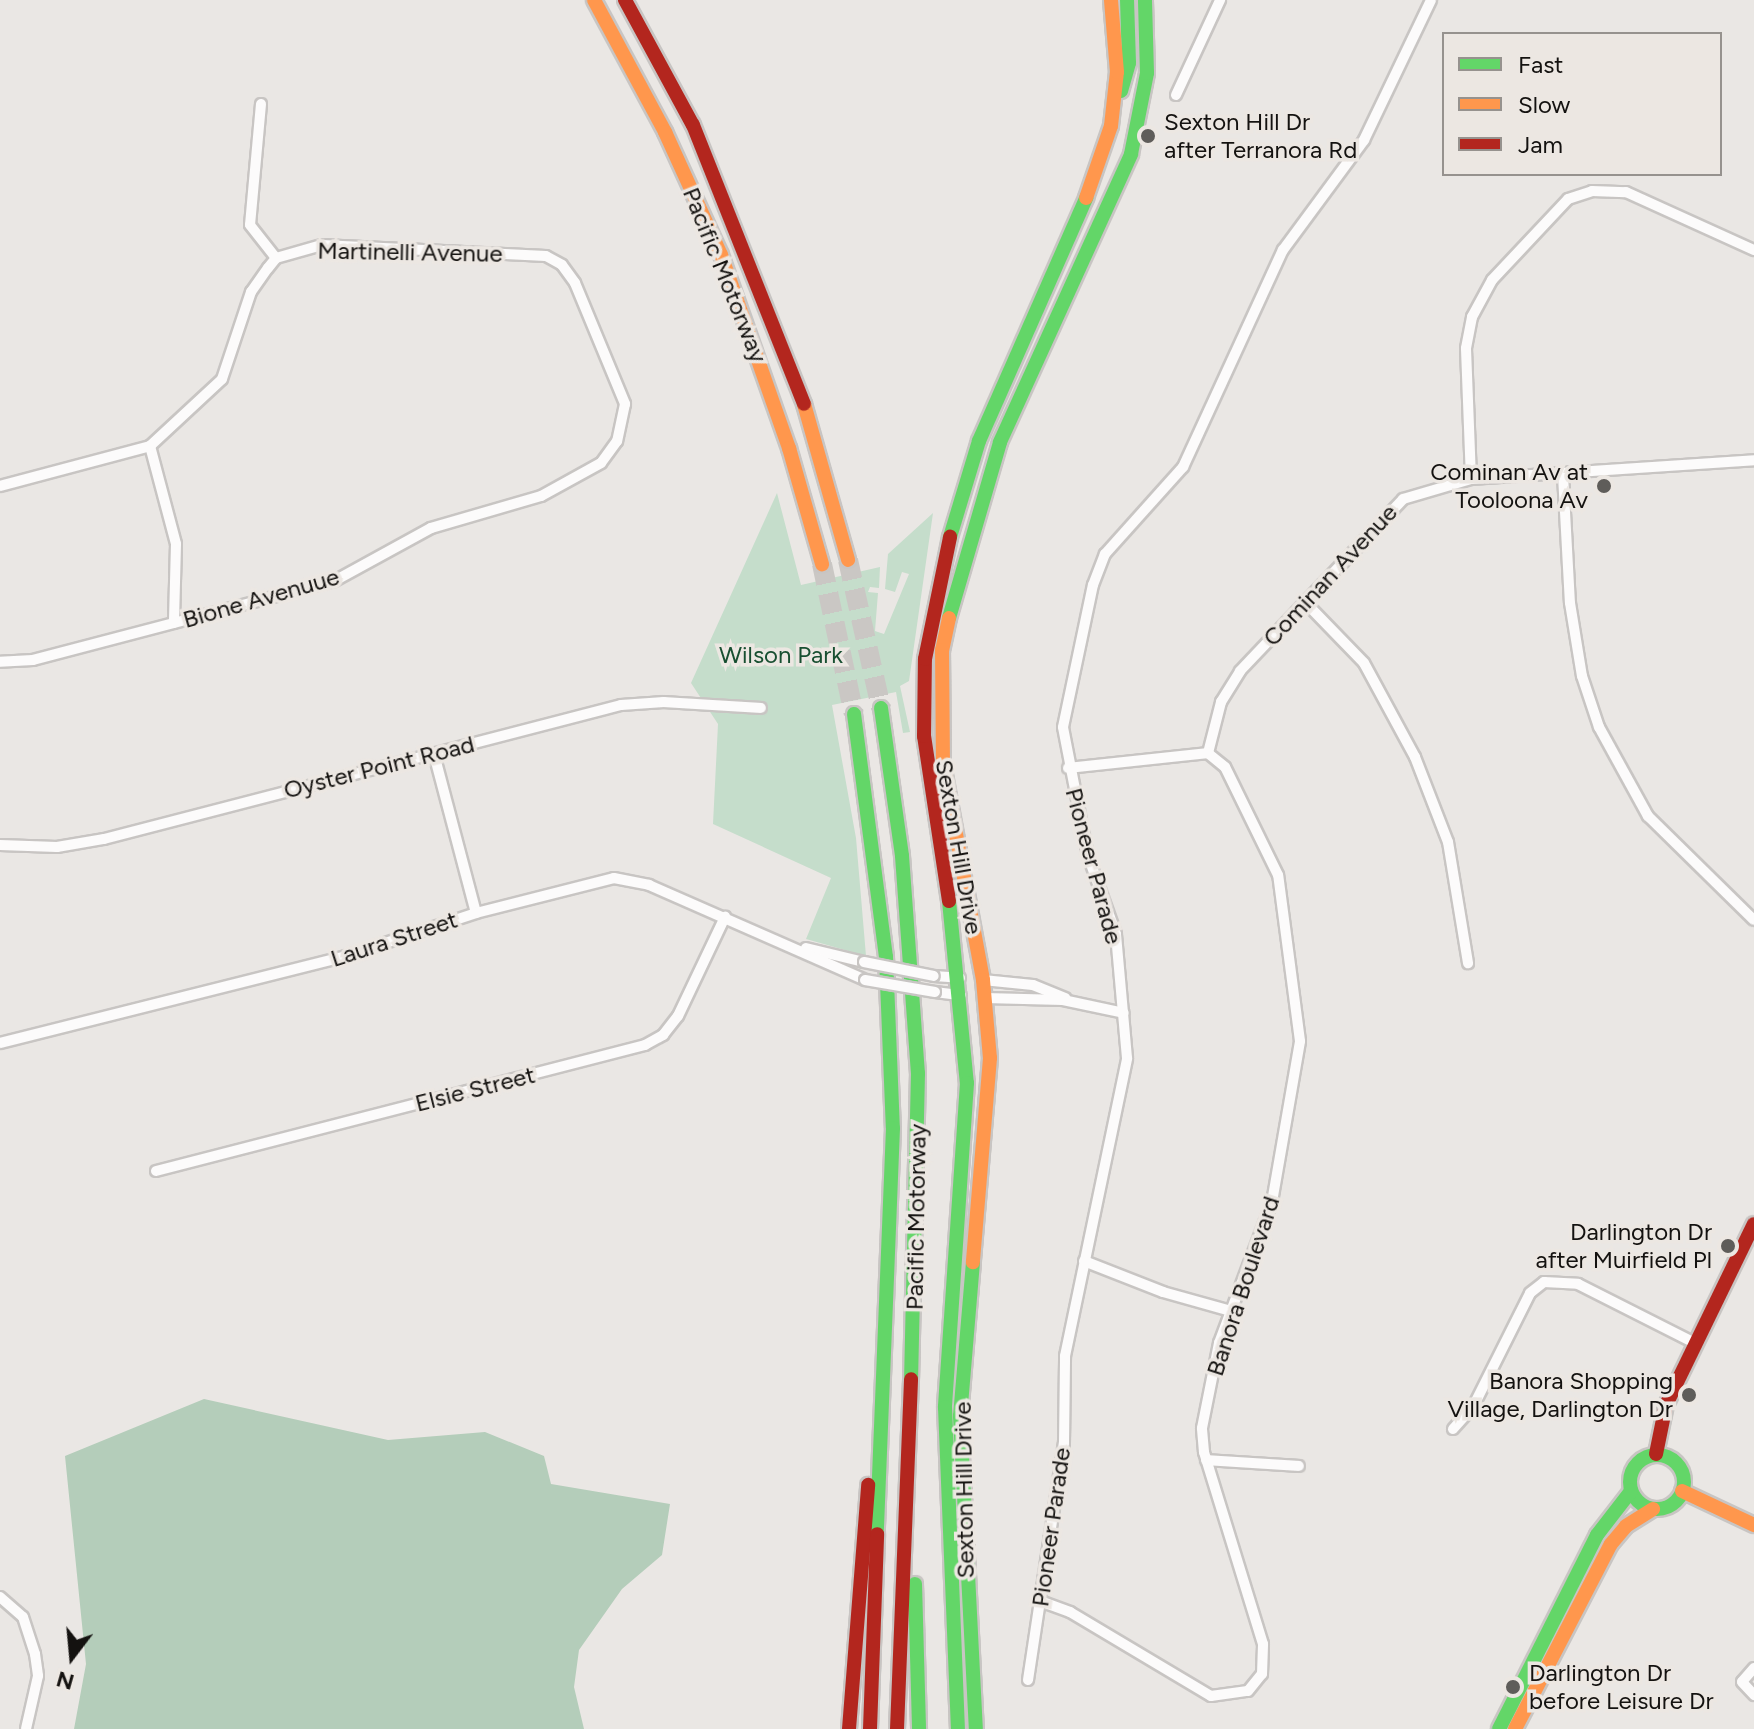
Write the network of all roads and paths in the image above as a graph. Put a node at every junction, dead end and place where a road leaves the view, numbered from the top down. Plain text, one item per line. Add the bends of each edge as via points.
1 (594, 0) edge
2 (625, 0) edge
3 (1111, 0) edge
4 (1127, 0) edge
5 (1145, 0) edge
6 (1220, 0) edge
7 (1431, 0) edge
8 (1176, 95) dead end
9 (261, 104) dead end
10 (1115, 106) junction
11 (1754, 250) edge
12 (546, 256) joint
13 (276, 258) junction
14 (150, 446) junction
15 (1754, 460) edge
16 (1563, 475) junction
17 (1471, 479) junction
18 (0, 486) edge
19 (848, 560) tunnel mouth
20 (822, 564) tunnel mouth
21 (1304, 601) junction
22 (174, 623) junction
23 (0, 662) edge
24 (761, 708) dead end
25 (881, 708) tunnel mouth
26 (854, 714) tunnel mouth
27 (1208, 753) junction
28 (434, 754) junction
29 (1068, 768) junction
30 (0, 845) edge
31 (476, 913) junction
32 (725, 917) junction
33 (1754, 920) edge
34 (781, 941) junction
35 (1468, 963) dead end
36 (960, 978) junction
37 (983, 980) junction
38 (961, 995) junction
39 (985, 998) junction
40 (1078, 1004) junction
41 (1124, 1013) junction
42 (0, 1043) edge
43 (156, 1171) dead end
44 (1754, 1224) edge
45 (1084, 1261) junction
46 (1231, 1311) junction
47 (1697, 1344) junction
48 (887, 1376) junction
49 (1453, 1429) dead end
50 (1656, 1454) junction
51 (1206, 1460) junction
52 (1299, 1466) dead end
53 (1631, 1491) junction
54 (1682, 1491) junction
55 (1653, 1509) junction
56 (1754, 1525) edge
57 (908, 1528) junction
58 (0, 1597) edge
59 (1040, 1601) junction
60 (1754, 1668) edge
61 (1028, 1680) dead end
62 (1754, 1695) edge
63 (26, 1729) edge
64 (849, 1729) edge
65 (870, 1729) edge
66 (897, 1729) edge
67 (919, 1729) edge
68 (958, 1729) edge
69 (976, 1729) edge
70 (1499, 1729) edge
71 (1515, 1729) edge

1 - 20 main road, Pacific Motorway via 665,132 721,255 789,448
2 - 19 main road, Pacific Motorway via 693,125 744,244 816,437
3 - 10 main road, Sexton Hill Drive
4 - 10 main road via 1129,63
5 - 37 main road, Sexton Hill Drive via 1147,73 1131,154 1000,442 945,630 939,701 943,764
6 - 8 street
7 - 29 street, Pioneer Parade via 1364,140 1283,250 1183,467 1097,566 1064,714
9 - 13 street via 250,225
10 - 36 main road, Sexton Hill Drive via 1095,177 979,441 933,608 924,736
11 - 17 street via 1626,192 1592,191 1568,199 1492,280 1472,317 1466,348
12 - 13 street, Martinelli Avenue via 322,245
12 - 22 street, Bione Avenuue via 562,265 575,283 621,388 622,428 601,463 541,496 431,528 334,581
13 - 14 street via 251,292 222,379
14 - 18 street
14 - 22 street via 176,544
15 - 16 street, Cominan Avenue
16 - 17 street, Cominan Avenue
16 - 33 street via 1570,603 1582,676 1599,727 1648,816
17 - 21 street, Cominan Avenue via 1403,499
21 - 27 street, Cominan Avenue via 1229,685 1216,713
21 - 35 street via 1364,663 1415,757 1448,842
22 - 23 street, Bione Avenuue via 33,660
24 - 28 street, Oyster Point Road via 621,705
25 - 57 main road, Pacific Motorway via 902,856 918,1073
26 - 48 main road, Pacific Motorway via 877,860 890,1015
27 - 29 street
27 - 46 street, Banora Boulevard via 1225,767 1278,875 1300,1041 1272,1202
28 - 30 street, Oyster Point Road via 104,839 57,847
28 - 31 street
29 - 41 street, Pioneer Parade via 1088,856 1116,934
31 - 32 street, Laura Street via 614,878 649,885
31 - 42 street, Laura Street via 346,956
32 - 34 street, Laura Street
32 - 43 street, Elsie Street via 678,1016 663,1035 645,1045
34 - 36 street, Laura Street, bridge
34 - 38 street, Laura Street, bridge via 865,980
36 - 37 main road
36 - 38 main road, Sexton Hill Drive
37 - 39 main road, Sexton Hill Drive
37 - 40 street via 1033,985
38 - 39 main road
38 - 68 main road, Sexton Hill Drive via 967,1143 945,1423
39 - 40 street
39 - 69 main road, Sexton Hill Drive via 989,1092 965,1309 960,1430
40 - 41 street
41 - 45 street, Pioneer Parade via 1127,1058
44 - 47 main road
45 - 46 street
45 - 59 street, Pioneer Parade via 1065,1356 1064,1443
46 - 51 street, Banora Boulevard via 1203,1421
47 - 49 street via 1578,1284 1544,1282 1530,1293 1473,1407
47 - 50 main road via 1666,1405
48 - 64 main road via 874,1408
48 - 65 main road, Pacific Motorway
50 - 53 main road via 1636,1463 1629,1477
50 - 54 main road via 1679,1466
51 - 52 street via 1246,1458
51 - 59 street, Banora Boulevard via 1263,1644 1262,1674 1248,1691 1211,1696 1074,1614
53 - 55 main road
53 - 70 main road via 1597,1535
54 - 55 main road via 1674,1503
54 - 56 main road
55 - 71 main road via 1626,1526 1611,1544
57 - 66 main road, Pacific Motorway
57 - 67 main road via 920,1624
58 - 63 street via 23,1617 35,1654 38,1676
59 - 61 street, Pioneer Parade
60 - 62 street via 1742,1682

